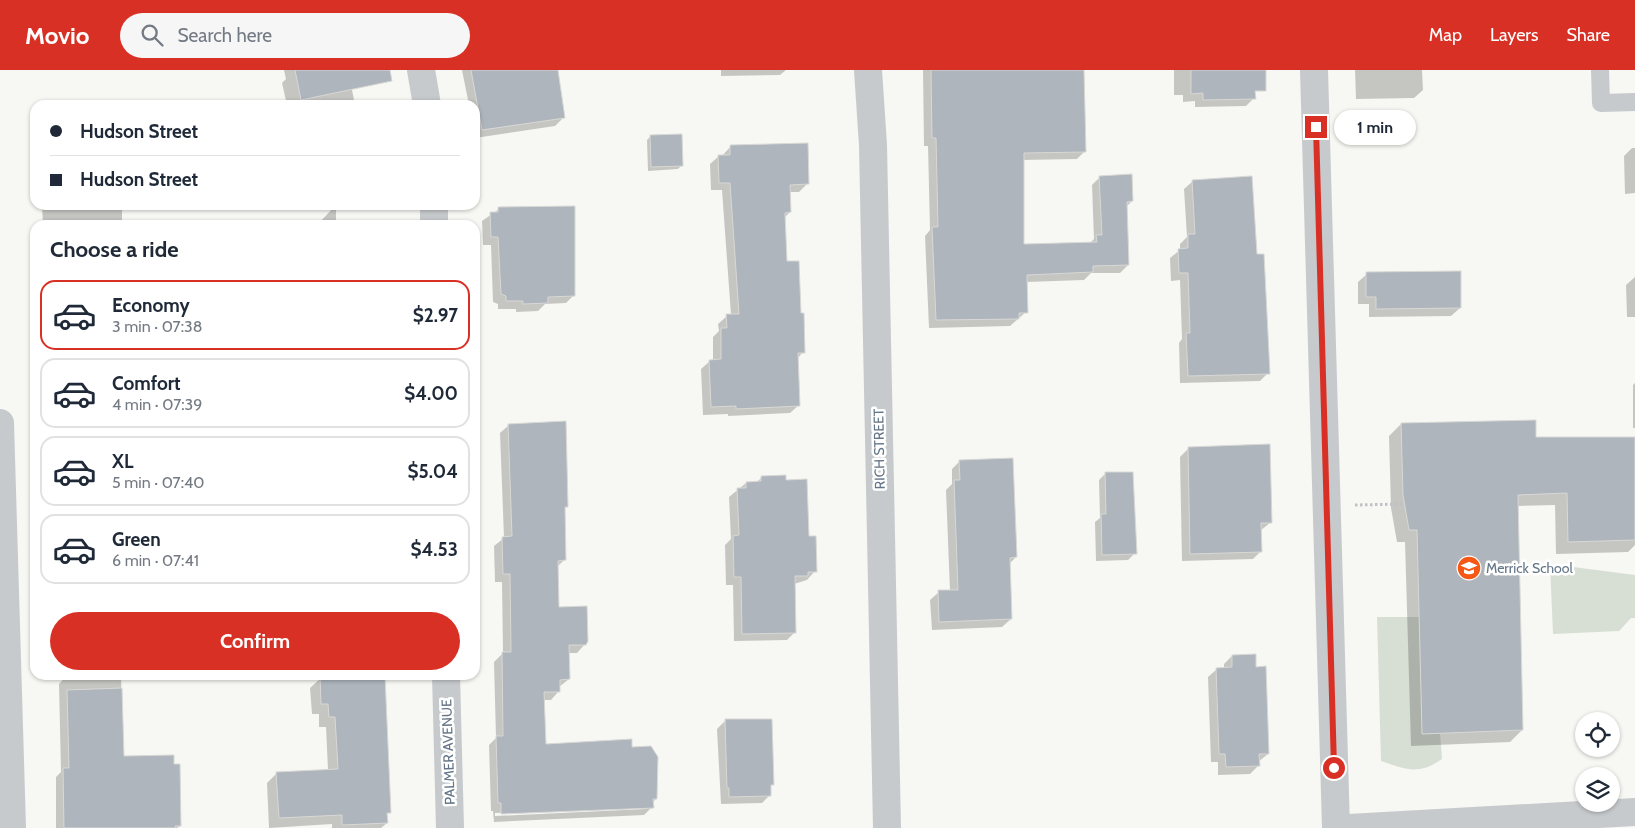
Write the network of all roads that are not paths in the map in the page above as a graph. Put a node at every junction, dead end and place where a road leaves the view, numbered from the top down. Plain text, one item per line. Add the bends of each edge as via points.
1 (421, 70) edge
2 (868, 70) edge
3 (1314, 70) edge
4 (1600, 70) edge
5 (426, 100) edge
6 (1635, 102) edge
7 (0, 423) edge
8 (446, 680) edge
9 (1635, 812) edge
10 (12, 828) edge
11 (450, 828) edge
12 (887, 828) edge
13 (1336, 828) edge
14 (1348, 828) edge

1 - 5 street
2 - 12 street, RICH STREET via 873,144
3 - 13 street
4 - 6 lane via 1601,103
7 - 10 street
8 - 11 street, PALMER AVENUE
9 - 14 street

